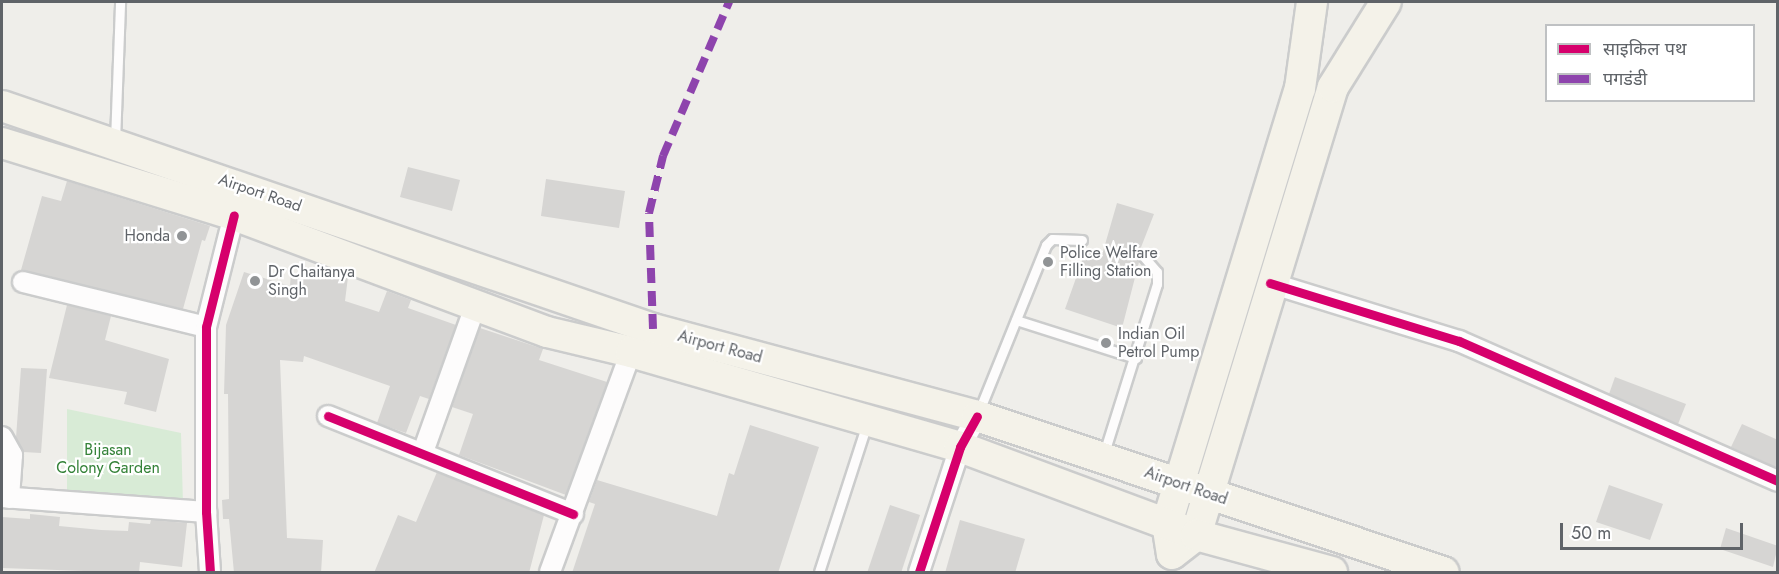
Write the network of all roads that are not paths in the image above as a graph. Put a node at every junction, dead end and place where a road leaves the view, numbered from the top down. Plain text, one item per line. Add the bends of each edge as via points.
1 (120, 2) edge
2 (1312, 2) edge
3 (1386, 2) edge
4 (2, 106) edge
5 (2, 143) edge
6 (115, 144) junction
7 (234, 215) junction
8 (1082, 240) dead end
9 (1144, 257) dead end
10 (24, 282) dead end
11 (1270, 283) junction
12 (475, 307) junction
13 (1016, 320) junction
14 (206, 327) junction
15 (631, 352) junction
16 (1136, 358) junction
17 (328, 416) dead end
18 (977, 416) junction
19 (868, 420) junction
20 (2, 437) edge
21 (960, 447) junction
22 (423, 452) junction
23 (1103, 458) junction
24 (1778, 481) edge
25 (1178, 483) junction
26 (1207, 494) junction
27 (5, 498) edge
28 (206, 512) junction
29 (573, 514) junction
30 (1167, 523) junction
31 (1196, 535) junction
32 (1170, 563) edge
33 (210, 573) edge
34 (550, 573) edge
35 (819, 573) edge
36 (919, 573) edge
37 (1332, 573) edge
38 (1444, 573) edge

1 - 6 lane
2 - 25 main road via 1300,88
3 - 11 main road via 1333,87
4 - 6 main road, Airport Road
5 - 7 main road, Airport Road
6 - 18 main road, Airport Road via 652,329
7 - 12 main road, Airport Road
7 - 14 street
8 - 13 lane via 1052,239 1046,245
9 - 16 lane via 1157,272 1157,284
10 - 14 street
11 - 24 street via 1459,341
11 - 26 main road
12 - 15 main road, Airport Road via 547,332
12 - 22 street
13 - 16 lane
13 - 18 lane
14 - 28 street
15 - 19 main road, Airport Road
15 - 29 street
16 - 23 lane
17 - 22 street
18 - 21 street
18 - 23 main road, Airport Road
19 - 21 main road, Airport Road
19 - 35 lane
20 - 27 street via 12,455
21 - 30 main road, Airport Road
21 - 36 street
22 - 29 street
23 - 25 main road, Airport Road
25 - 26 main road, Airport Road
25 - 30 main road
26 - 31 main road
26 - 38 main road, Airport Road
27 - 28 street
28 - 33 street
29 - 34 street
30 - 31 main road, Airport Road
30 - 32 main road
31 - 32 main road
31 - 37 main road, Airport Road

